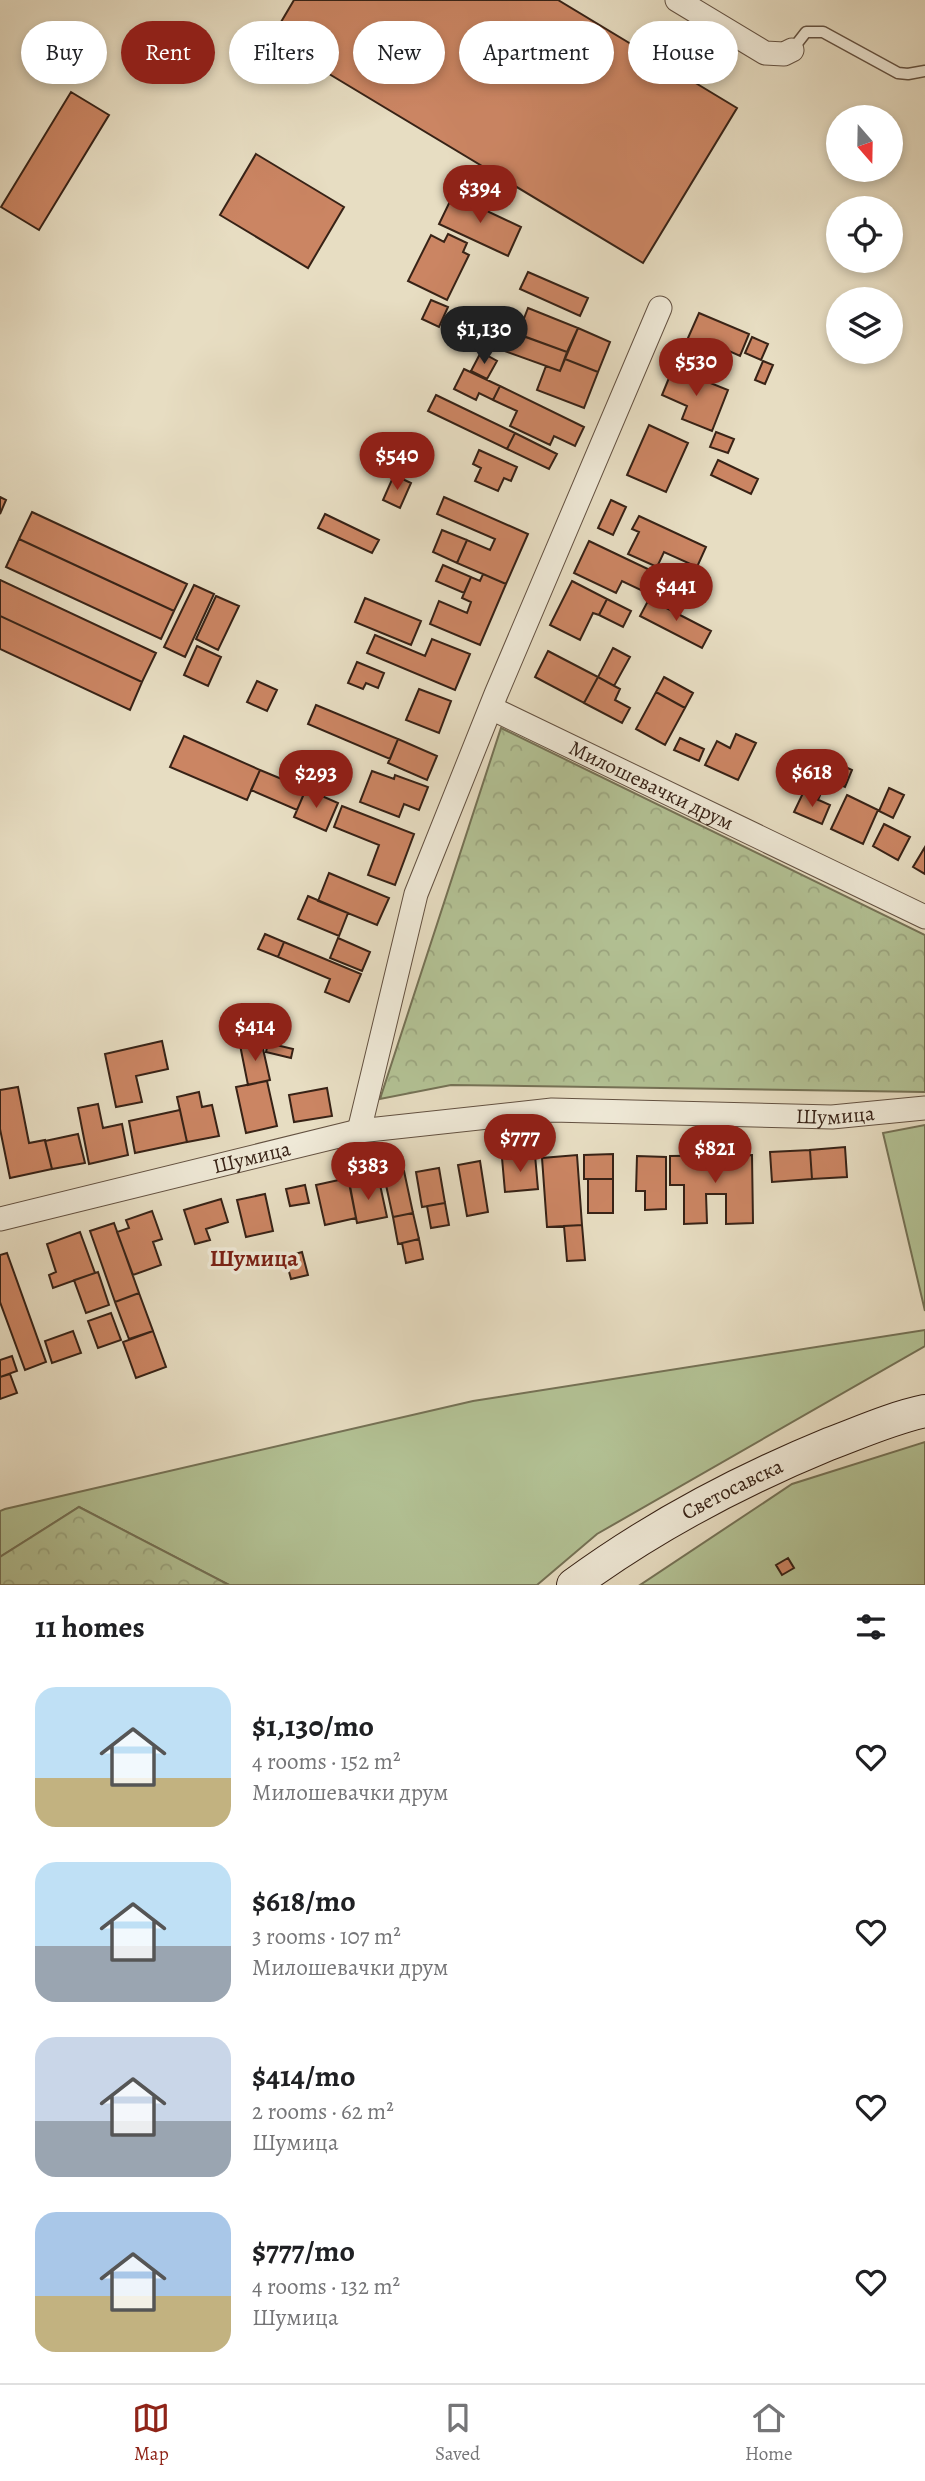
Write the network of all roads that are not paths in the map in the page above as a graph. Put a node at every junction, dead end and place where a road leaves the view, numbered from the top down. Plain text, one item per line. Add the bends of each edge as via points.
1 (677, 0) edge
2 (792, 50) joint
3 (925, 71) edge
4 (660, 308) dead end
5 (491, 708) junction
6 (925, 918) edge
7 (925, 1108) edge
8 (359, 1131) junction
9 (0, 1219) edge
10 (918, 1410) edge
11 (573, 1585) edge

1 - 2 street via 765,52
2 - 3 lane via 806,32 823,32 898,73
4 - 5 street
5 - 6 street, Милошевачки друм
5 - 8 street via 416,894
7 - 8 street, Шумица via 832,1117 552,1110
8 - 9 street, Шумица
10 - 11 main road, Светосавска via 736,1485

